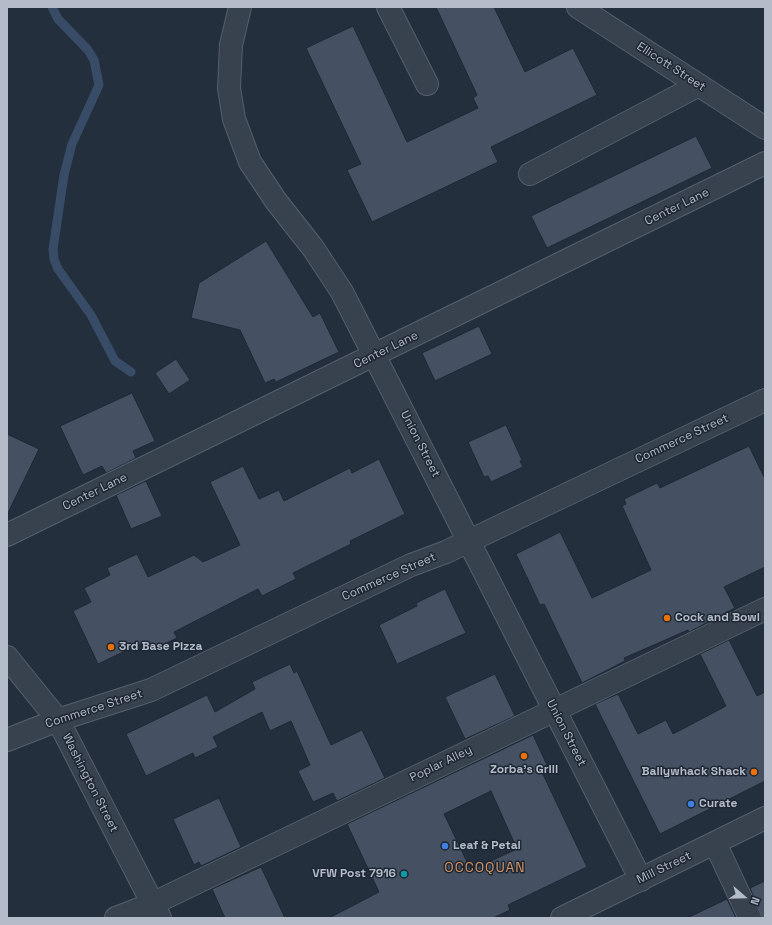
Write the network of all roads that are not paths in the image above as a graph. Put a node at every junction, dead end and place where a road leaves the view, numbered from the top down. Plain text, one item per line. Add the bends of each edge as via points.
1 (240, 7) edge
2 (388, 7) edge
3 (578, 7) edge
4 (427, 84) dead end
5 (699, 85) junction
6 (765, 128) edge
7 (765, 163) edge
8 (530, 174) dead end
9 (376, 355) junction
10 (765, 400) edge
11 (7, 535) edge
12 (468, 541) junction
13 (765, 608) edge
14 (7, 657) edge
15 (554, 710) junction
16 (58, 720) junction
17 (7, 740) edge
18 (765, 818) edge
19 (715, 843) junction
20 (641, 880) junction
21 (156, 911) edge
22 (116, 918) edge
23 (562, 918) edge
24 (750, 918) edge

1 - 9 street, Union Street via 231,45 229,88 234,119 250,162 342,292
2 - 4 street
3 - 5 street, Ellicott Street
5 - 6 street, Ellicott Street
5 - 8 street
7 - 9 street, Center Lane
9 - 11 street, Center Lane
9 - 12 street, Union Street
10 - 12 street, Commerce Street
12 - 15 street, Union Street
12 - 16 street, Commerce Street via 411,565 151,690
13 - 15 street, Poplar Alley
14 - 16 street, Washington Street
15 - 20 street, Union Street
15 - 21 street, Poplar Alley
16 - 17 street, Commerce Street
16 - 21 street, Washington Street
18 - 19 street, Mill Street
19 - 20 street, Mill Street
19 - 24 street
20 - 23 street, Mill Street
21 - 22 street, Poplar Alley

